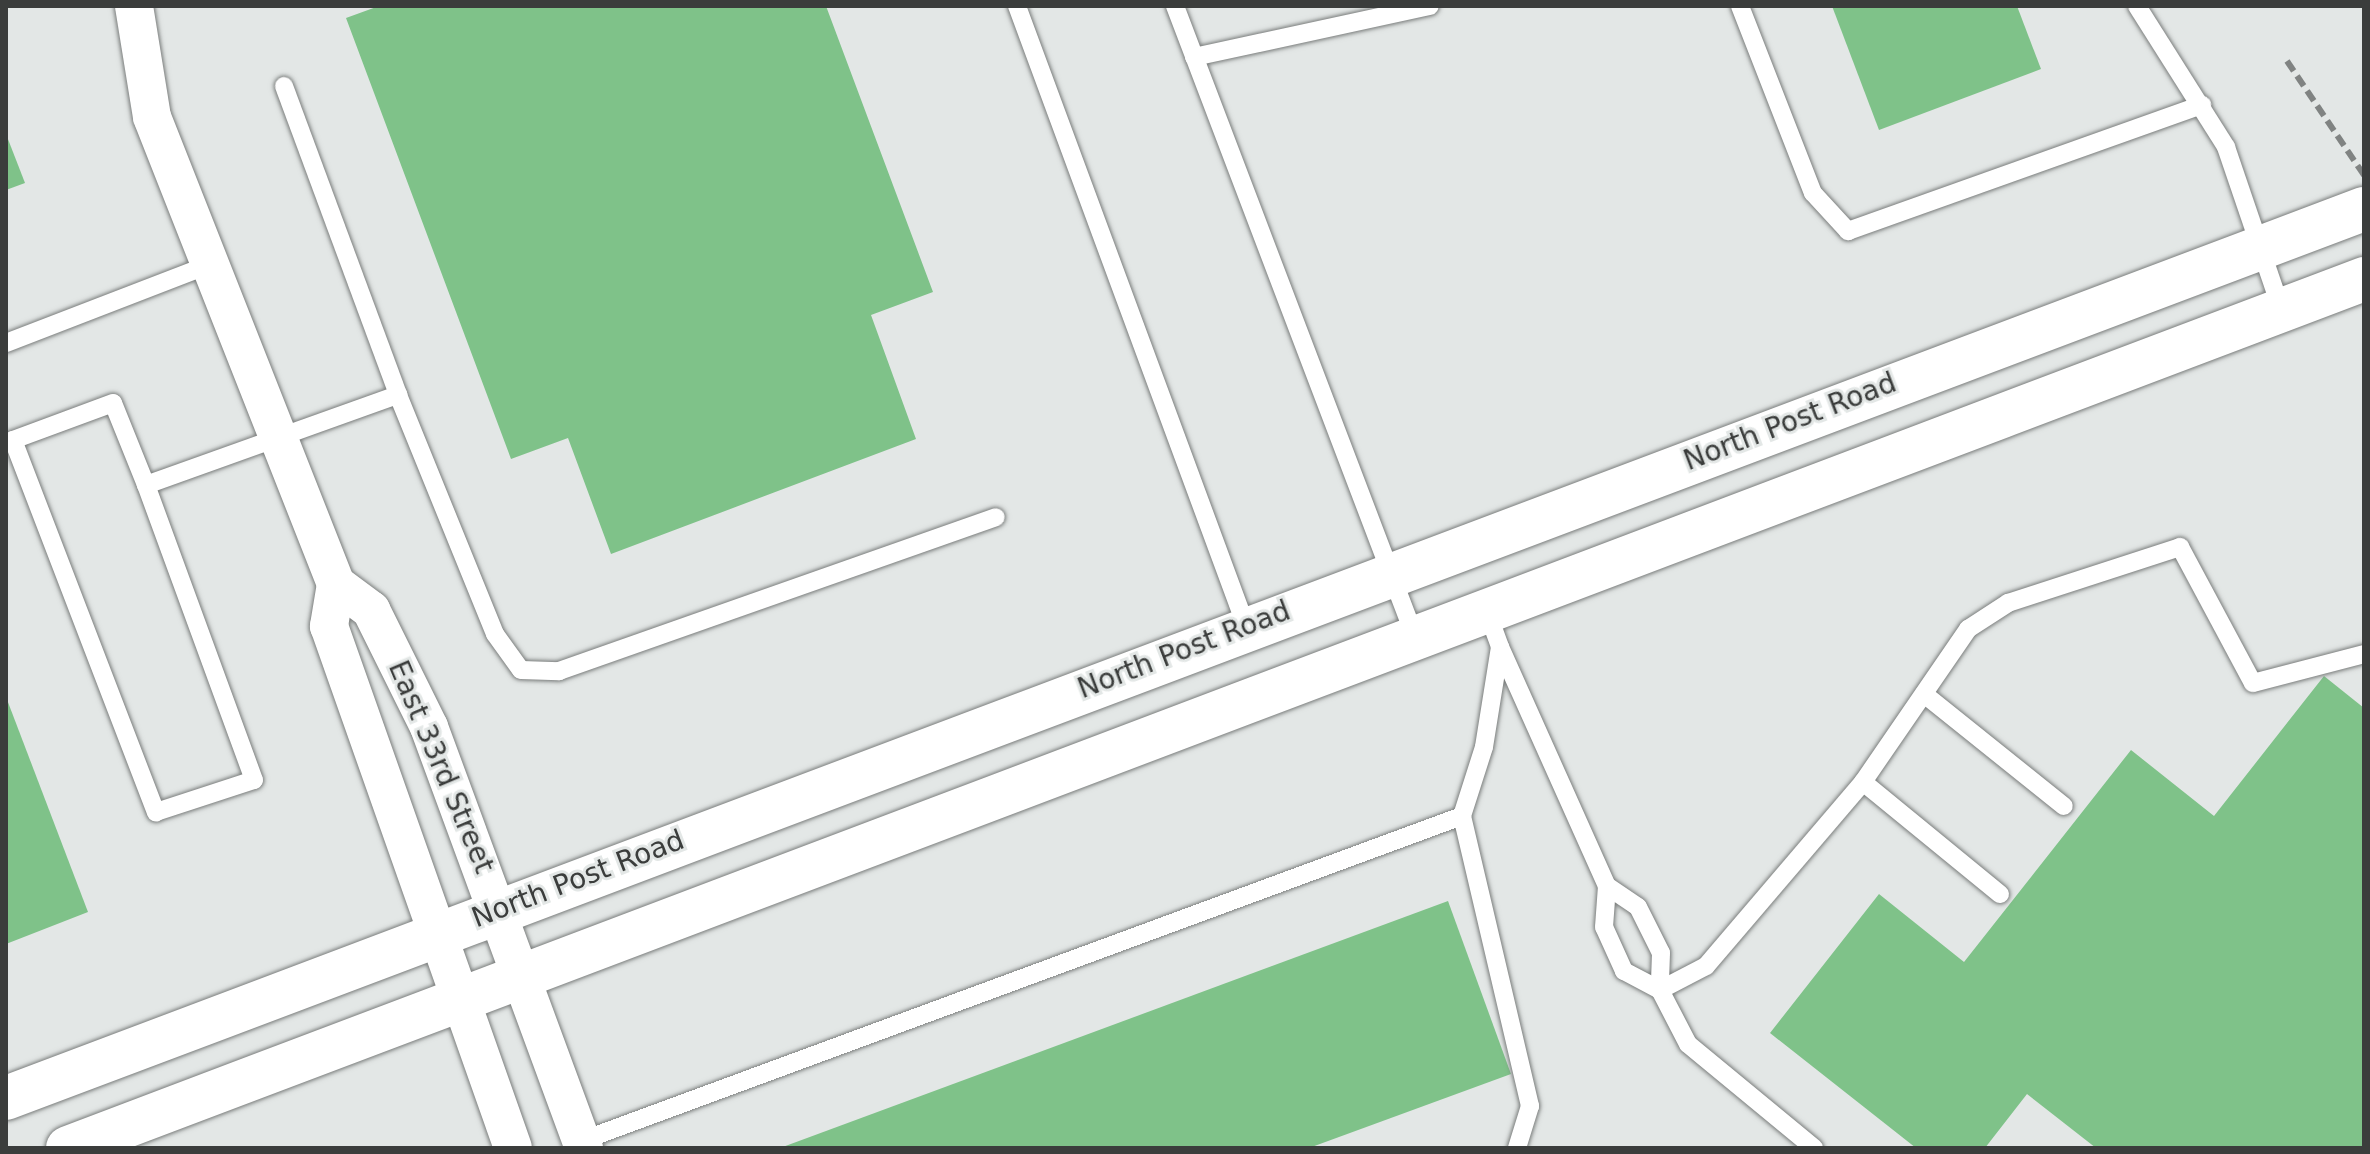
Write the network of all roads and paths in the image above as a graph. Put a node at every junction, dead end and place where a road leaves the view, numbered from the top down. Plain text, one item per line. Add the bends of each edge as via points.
1 (134, 6) edge
2 (1017, 6) edge
3 (1175, 6) edge
4 (1430, 6) edge
5 (1740, 6) edge
6 (2137, 6) edge
7 (1194, 57) junction
8 (284, 86) dead end
9 (2202, 105) junction
10 (2364, 209) edge
11 (2263, 245) junction
12 (211, 264) junction
13 (2364, 279) edge
14 (2281, 309) junction
15 (6, 343) edge
16 (398, 395) junction
17 (279, 437) junction
18 (146, 485) junction
19 (996, 517) dead end
20 (1391, 572) junction
21 (336, 584) junction
22 (1246, 626) junction
23 (1493, 629) junction
24 (1415, 637) junction
25 (2364, 654) edge
26 (1924, 694) junction
27 (1863, 782) junction
28 (2064, 806) dead end
29 (1462, 816) junction
30 (1607, 886) junction
31 (2000, 894) dead end
32 (499, 910) junction
33 (437, 933) junction
34 (519, 977) junction
35 (1660, 990) junction
36 (458, 999) junction
37 (6, 1098) edge
38 (582, 1145) edge
39 (68, 1148) edge
40 (513, 1148) edge
41 (1517, 1148) edge
42 (1814, 1148) edge

1 - 12 street via 152,117
2 - 22 lane
3 - 7 lane
4 - 7 lane
5 - 9 lane via 1813,193 1848,231
6 - 9 lane
7 - 20 lane
8 - 16 lane
9 - 11 lane via 2226,147
10 - 11 main road, North Post Road
11 - 14 lane
11 - 20 main road, North Post Road
12 - 15 lane
12 - 17 street
13 - 14 main road
14 - 23 main road
16 - 17 lane
16 - 19 lane via 495,634 521,670 559,671
17 - 18 lane
17 - 21 street
18 - 18 lane via 254,780 156,812 13,440 113,403
20 - 22 main road, North Post Road
20 - 24 lane
21 - 32 street, East 33rd Street via 371,610 429,727
21 - 33 street, East 33rd Street via 329,626
22 - 32 main road, North Post Road
23 - 24 main road
23 - 29 lane via 1484,747
23 - 30 lane
24 - 34 main road
25 - 26 lane via 2253,683 2180,547 2008,603 1968,629
26 - 27 lane
26 - 28 lane
27 - 31 lane
27 - 35 lane via 1706,966
29 - 38 lane
29 - 41 lane via 1530,1106
30 - 35 lane via 1638,907 1661,953
30 - 35 lane via 1604,927 1624,971
32 - 33 main road, North Post Road
32 - 34 street, East 33rd Street
33 - 36 street, East 33rd Street
33 - 37 main road, North Post Road
34 - 36 main road
34 - 38 street, East 33rd Street
35 - 42 lane via 1688,1044
36 - 39 main road
36 - 40 street, East 33rd Street

